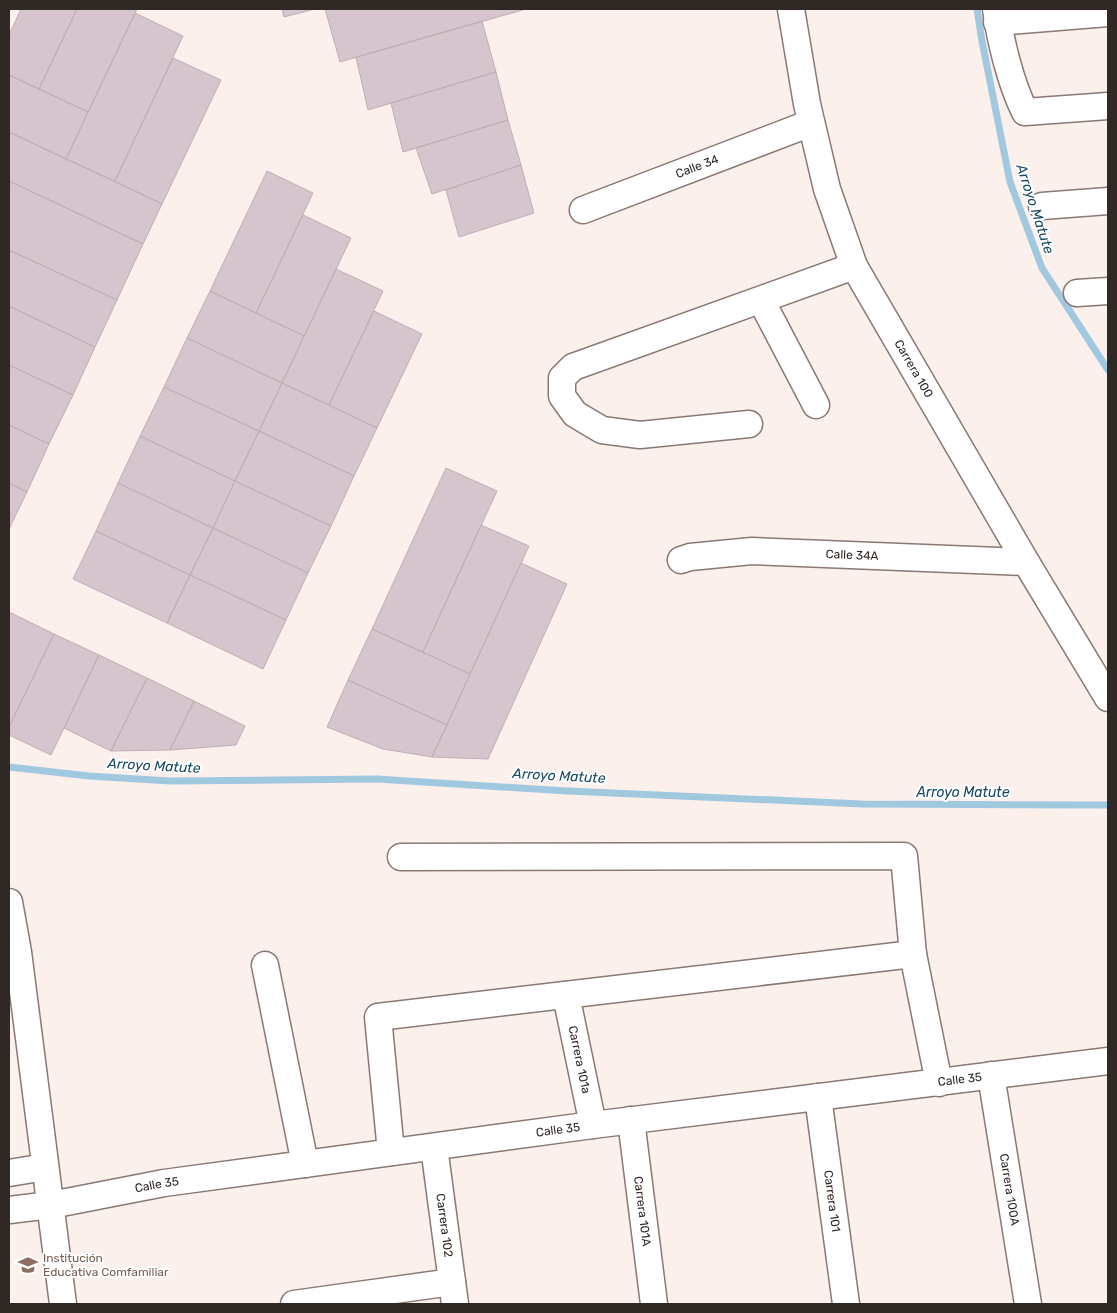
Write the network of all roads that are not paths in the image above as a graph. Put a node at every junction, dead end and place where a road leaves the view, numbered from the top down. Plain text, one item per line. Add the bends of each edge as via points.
1 (791, 9) edge
2 (1108, 13) edge
3 (997, 15) edge
4 (1108, 106) edge
5 (811, 123) junction
6 (1108, 201) edge
7 (1042, 206) dead end
8 (583, 210) dead end
9 (854, 266) junction
10 (1108, 291) edge
11 (1077, 293) dead end
12 (761, 300) junction
13 (816, 406) dead end
14 (749, 424) dead end
15 (681, 560) dead end
16 (1026, 562) junction
17 (1108, 698) edge
18 (401, 858) dead end
19 (9, 902) edge
20 (913, 954) junction
21 (265, 965) dead end
22 (566, 995) junction
23 (1108, 1061) edge
24 (991, 1075) junction
25 (939, 1083) junction
26 (818, 1097) junction
27 (631, 1120) junction
28 (593, 1125) junction
29 (434, 1147) junction
30 (391, 1152) junction
31 (305, 1164) junction
32 (45, 1167) junction
33 (9, 1173) edge
34 (51, 1205) junction
35 (9, 1210) edge
36 (453, 1293) edge
37 (63, 1304) edge
38 (294, 1304) edge
39 (654, 1304) edge
40 (846, 1304) edge
41 (1028, 1304) edge

1 - 5 street, Carrera 100
2 - 3 street
3 - 4 street via 1016,95 1025,112
5 - 8 street, Calle 34
5 - 9 street, Carrera 100 via 827,189
6 - 7 street
9 - 12 street
9 - 16 street, Carrera 100
10 - 11 street
12 - 13 street
12 - 14 street via 573,367 562,378 562,396 575,414 602,430 640,435
15 - 16 street, Calle 34A via 752,551
16 - 17 street, Carrera 100
18 - 20 street via 904,856
19 - 32 street
20 - 22 street
20 - 25 street
21 - 31 street
22 - 28 street, Carrera 101a
22 - 30 street via 378,1017
23 - 24 street, Calle 35
24 - 25 street, Calle 35
24 - 41 street, Carrera 100A
25 - 26 street, Calle 35
26 - 27 street, Calle 35
26 - 40 street, Carrera 101
27 - 28 street, Calle 35
27 - 39 street, Carrera 101A
28 - 29 street, Calle 35
29 - 30 street, Calle 35
29 - 36 street, Carrera 102
30 - 31 street, Calle 35
31 - 34 street, Calle 35 via 164,1183
32 - 33 street
32 - 34 street
34 - 35 street, Calle 35
34 - 37 street
36 - 38 street

